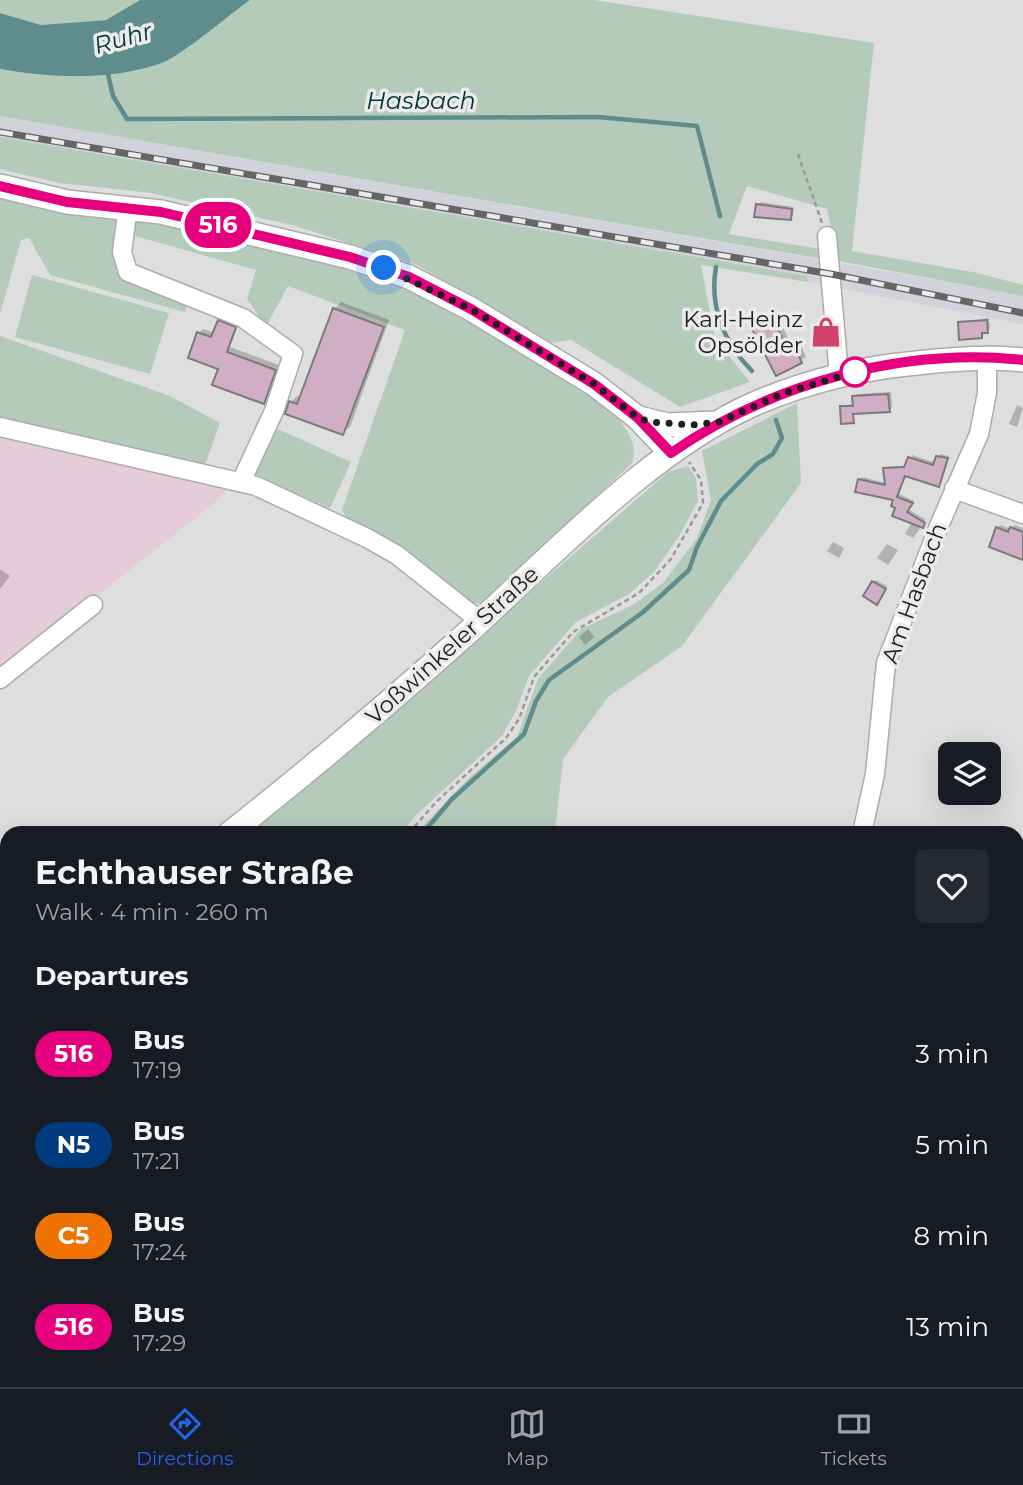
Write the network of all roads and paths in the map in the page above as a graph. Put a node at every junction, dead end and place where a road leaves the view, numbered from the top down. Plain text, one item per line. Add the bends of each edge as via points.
1 (798, 154) dead end
2 (0, 186) edge
3 (128, 207) junction
4 (827, 236) joint
5 (987, 359) junction
6 (1023, 360) edge
7 (839, 375) junction
8 (638, 418) junction
9 (719, 422) junction
10 (0, 427) edge
11 (681, 459) junction
12 (241, 482) junction
13 (954, 489) junction
14 (1023, 514) edge
15 (93, 604) dead end
16 (480, 621) junction
17 (0, 678) edge
18 (239, 826) edge
19 (416, 826) edge
20 (864, 826) edge

1 - 4 path
2 - 3 main road via 67,202
3 - 8 main road via 350,257 409,277 575,371
3 - 12 street via 122,252 128,272 243,317 293,354 274,411
4 - 7 street
5 - 6 main road
5 - 7 main road via 898,365
5 - 13 street, Am Hasbach via 987,393 979,434
7 - 9 main road
8 - 9 main road via 667,425
8 - 11 main road
9 - 11 main road, Voßwinkeler Straße
10 - 12 street
11 - 16 main road, Voßwinkeler Straße via 578,531
11 - 19 path via 701,480 703,503 671,559 639,593 573,632 538,671 519,719 506,738
12 - 16 street via 367,538 425,574
13 - 14 street
13 - 20 street, Am Hasbach via 886,663 875,774
15 - 17 street
16 - 18 main road, Voßwinkeler Straße via 350,738

